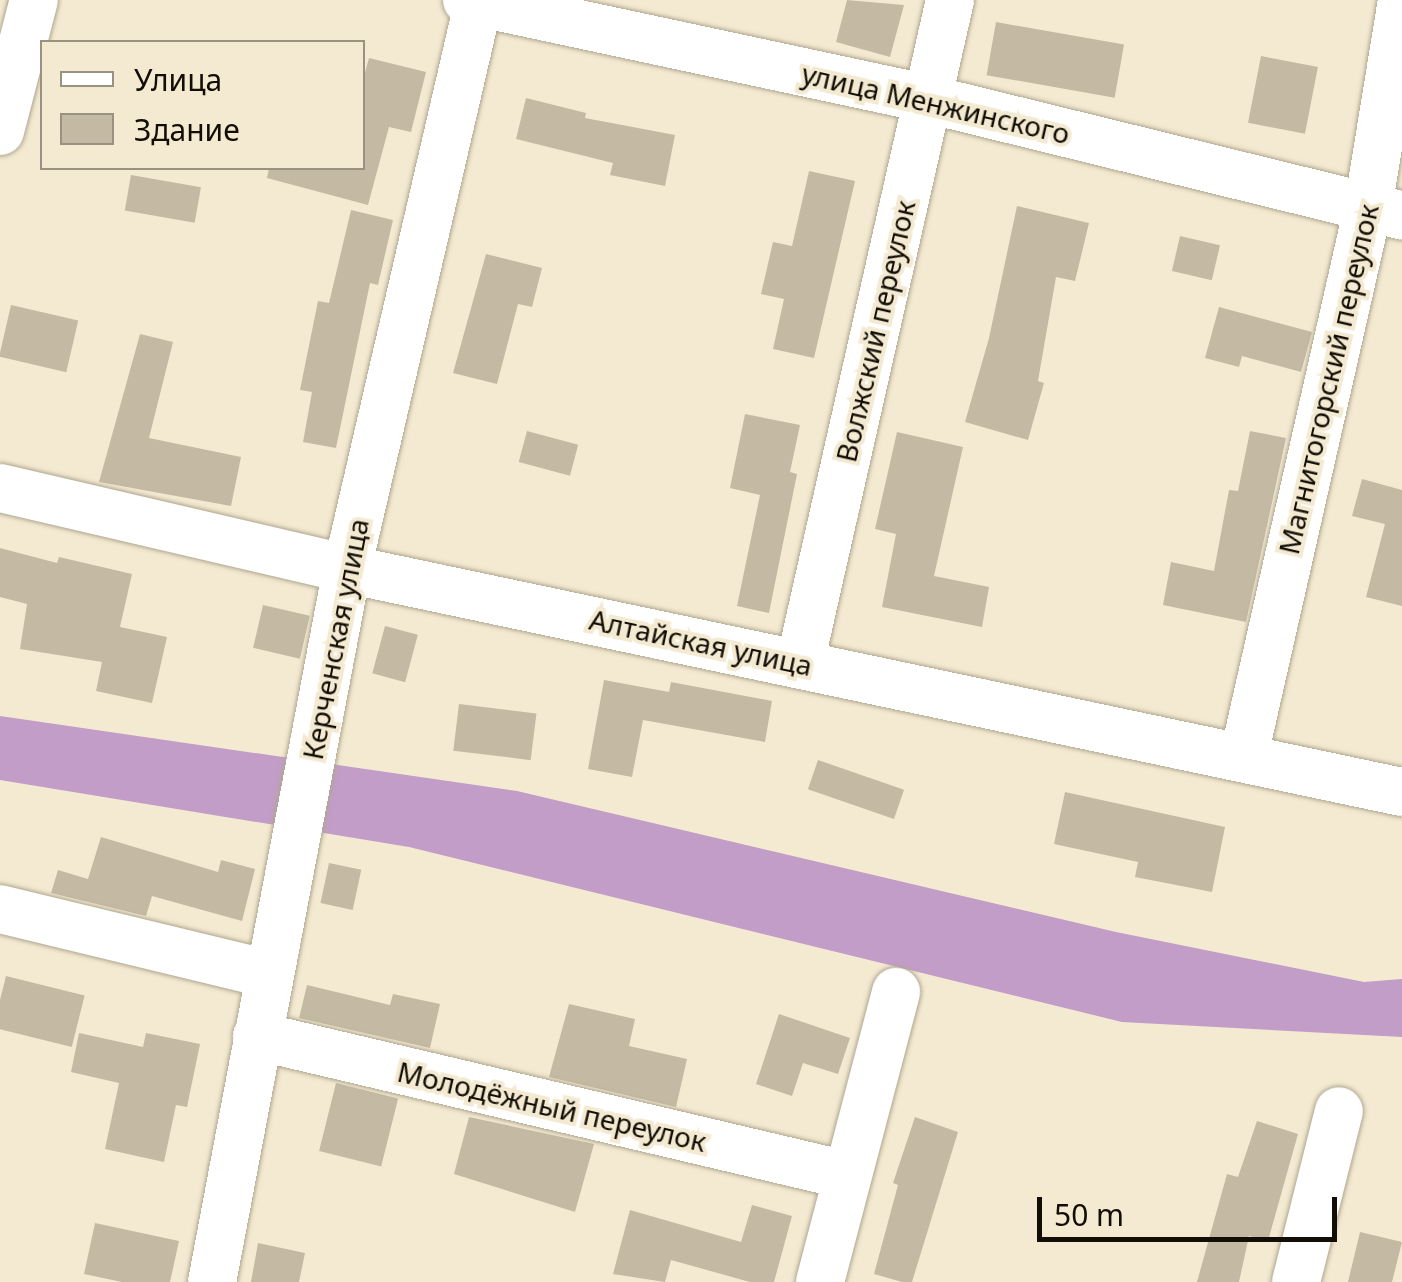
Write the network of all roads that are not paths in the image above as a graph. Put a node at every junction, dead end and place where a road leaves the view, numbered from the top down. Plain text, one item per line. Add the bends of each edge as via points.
1 (34, 0) edge
2 (950, 0) edge
3 (1402, 0) edge
4 (475, 1) edge
5 (928, 99) junction
6 (0, 132) edge
7 (1385, 211) edge
8 (0, 488) edge
9 (347, 568) junction
10 (800, 663) junction
11 (1244, 755) junction
12 (1402, 792) edge
13 (0, 909) edge
14 (269, 974) junction
15 (896, 992) dead end
16 (257, 1036) junction
17 (1338, 1111) dead end
18 (846, 1176) junction
19 (212, 1282) edge
20 (820, 1282) edge
21 (1296, 1282) edge

1 - 6 street
2 - 5 street, Волжский переулок
3 - 7 street, Магнитогорский переулок
4 - 5 street, улица Менжинского
4 - 9 street, Керченская улица
5 - 7 street, улица Менжинского
5 - 10 street, Волжский переулок
7 - 11 street, Магнитогорский переулок
8 - 9 street, Алтайская улица
9 - 10 street, Алтайская улица
9 - 14 street, Керченская улица
10 - 11 street, Алтайская улица
11 - 12 street, Алтайская улица
13 - 14 street
14 - 16 street, Керченская улица
15 - 18 street
16 - 18 street, Молодёжный переулок
16 - 19 street, Керченская улица
17 - 21 street
18 - 20 street

